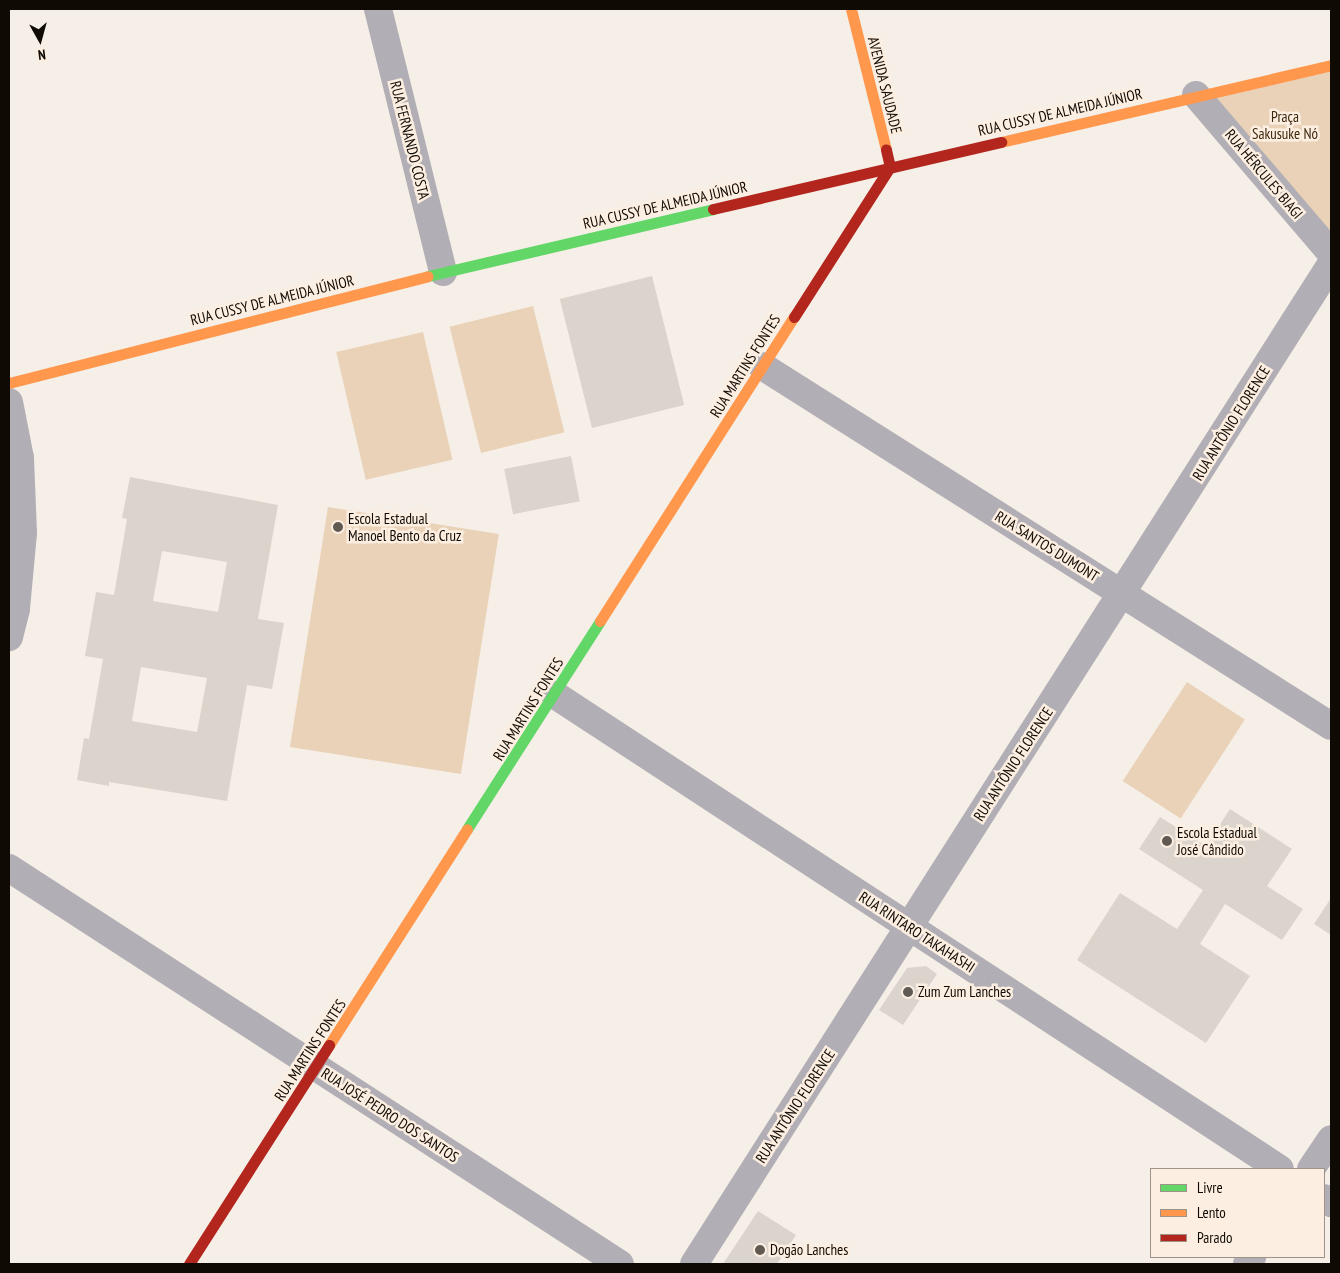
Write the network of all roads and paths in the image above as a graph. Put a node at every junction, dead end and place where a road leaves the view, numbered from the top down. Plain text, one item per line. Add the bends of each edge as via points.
1 (378, 9) edge
2 (852, 9) edge
3 (1331, 65) edge
4 (1196, 95) junction
5 (890, 167) junction
6 (1331, 253) edge
7 (1331, 264) edge
8 (443, 272) junction
9 (762, 366) junction
10 (9, 383) edge
11 (9, 402) edge
12 (1122, 594) junction
13 (9, 637) edge
14 (555, 695) junction
15 (1331, 726) edge
16 (9, 868) edge
17 (910, 927) junction
18 (317, 1067) junction
19 (1331, 1139) edge
20 (1278, 1168) edge
21 (1312, 1168) edge
22 (189, 1264) edge
23 (620, 1264) edge
24 (694, 1264) edge

1 - 8 street, RUA FERNANDO COSTA
2 - 5 street, AVENIDA SAUDADE
3 - 4 street, RUA CUSSY DE ALMEIDA JÚNIOR
4 - 5 street, RUA CUSSY DE ALMEIDA JÚNIOR
4 - 6 street, RUA HÉRCULES BIAGI
5 - 8 street, RUA CUSSY DE ALMEIDA JÚNIOR
5 - 9 street, RUA MARTINS FONTES
7 - 12 street, RUA ANTÔNIO FLORENCE
8 - 10 street, RUA CUSSY DE ALMEIDA JÚNIOR
9 - 12 street, RUA SANTOS DUMONT
9 - 14 street, RUA MARTINS FONTES
11 - 13 street via 20,458 23,533 16,609
12 - 15 street, RUA SANTOS DUMONT
12 - 17 street, RUA ANTÔNIO FLORENCE
14 - 17 street, RUA RINTARO TAKAHASHI
14 - 18 street, RUA MARTINS FONTES
16 - 18 street, RUA JOSÉ PEDRO DOS SANTOS
17 - 20 street, RUA RINTARO TAKAHASHI
17 - 24 street, RUA ANTÔNIO FLORENCE
18 - 22 street, RUA MARTINS FONTES
18 - 23 street, RUA JOSÉ PEDRO DOS SANTOS
19 - 21 street

